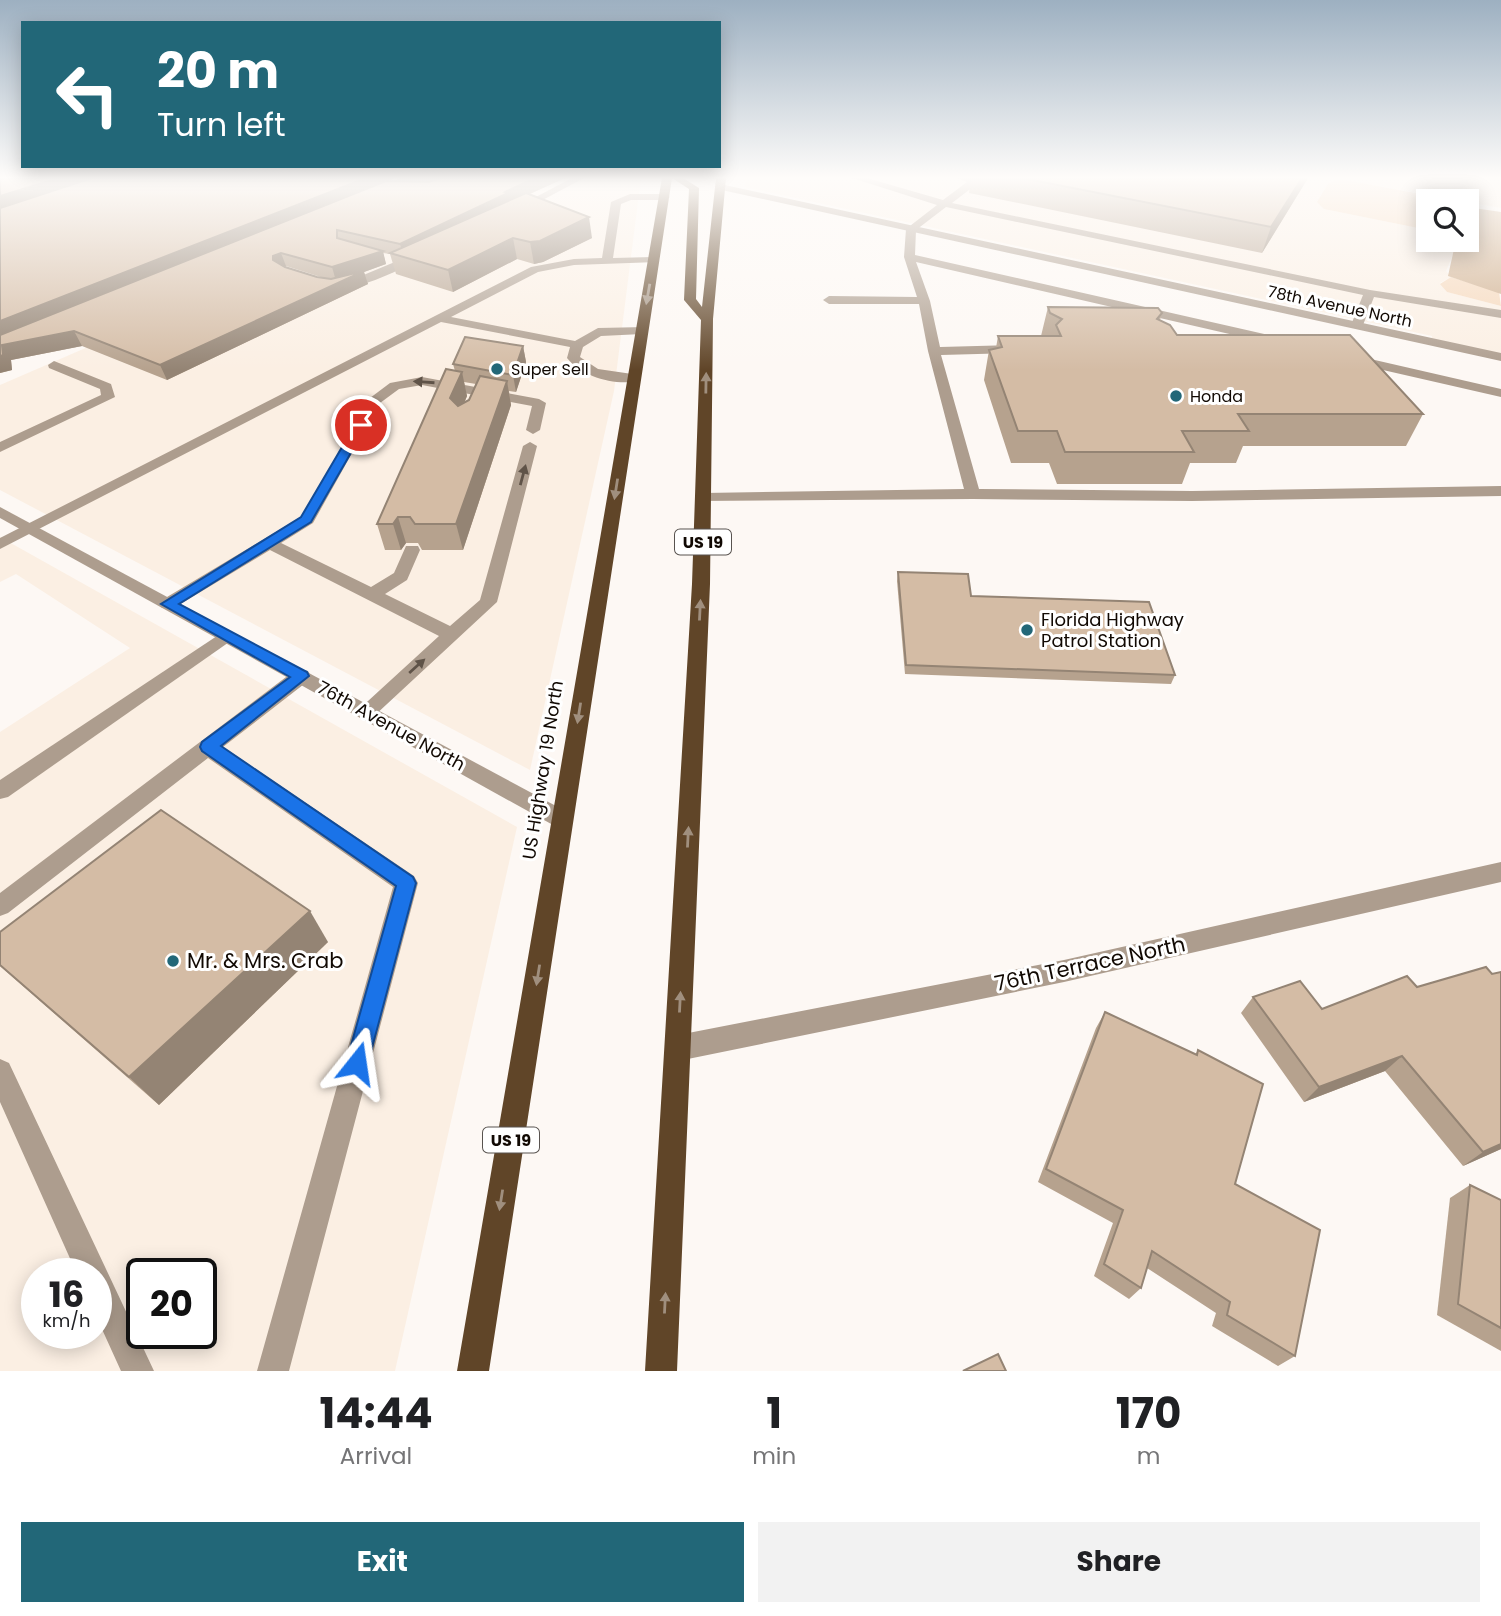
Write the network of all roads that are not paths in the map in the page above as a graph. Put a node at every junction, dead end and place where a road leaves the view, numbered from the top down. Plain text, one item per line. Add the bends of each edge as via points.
1 (610, 242) edge
2 (656, 242) edge
3 (692, 242) edge
4 (712, 242) edge
5 (910, 242) edge
6 (971, 242) edge
7 (1126, 242) edge
8 (429, 252) edge
9 (381, 256) edge
10 (909, 257) junction
11 (607, 259) junction
12 (653, 260) junction
13 (404, 262) junction
14 (337, 287) edge
15 (1370, 293) junction
16 (829, 300) dead end
17 (924, 301) junction
18 (1501, 314) edge
19 (440, 318) junction
20 (708, 319) junction
21 (1357, 325) junction
22 (642, 330) junction
23 (1285, 343) edge
24 (577, 345) junction
25 (1034, 349) edge
26 (934, 351) junction
27 (1338, 355) edge
28 (1501, 357) edge
29 (54, 365) dead end
30 (634, 378) junction
31 (1501, 393) edge
32 (0, 448) edge
33 (1501, 491) edge
34 (973, 494) junction
35 (704, 498) junction
36 (0, 512) edge
37 (29, 528) junction
38 (269, 542) junction
39 (0, 544) edge
40 (412, 550) edge
41 (372, 594) junction
42 (168, 604) junction
43 (452, 635) junction
44 (226, 636) junction
45 (301, 676) junction
46 (366, 712) junction
47 (208, 747) junction
48 (0, 791) edge
49 (561, 819) junction
50 (1501, 872) edge
51 (0, 906) edge
52 (678, 1048) junction
53 (0, 1072) edge
54 (86, 1258) edge
55 (112, 1315) edge
56 (138, 1371) edge
57 (273, 1371) edge
58 (473, 1371) edge
59 (661, 1371) edge

1 - 11 street
2 - 12 highway, US Highway 19 North / US 19
3 - 20 highway via 690,300
4 - 20 highway, US 19
5 - 10 street
6 - 21 street, 78th Avenue North
7 - 15 street
8 - 13 street
9 - 13 street
10 - 17 street
10 - 23 street via 1207,330
11 - 12 street
11 - 19 street via 535,269
12 -> 22 highway, US Highway 19 North / US 19
13 - 14 street
15 - 18 street
15 - 21 street
16 - 17 street
17 - 26 street
19 - 24 street
19 - 37 street
35 -> 20 highway, US 19
21 - 28 street, 78th Avenue North
22 - 24 street via 598,332
22 - 30 highway, US Highway 19 North / US 19
24 - 30 street via 573,358 582,367 602,375
25 - 26 street
26 - 34 street
27 - 31 street
29 - 32 street via 106,387 108,397
30 -> 49 highway, US Highway 19 North / US 19
33 - 34 street
34 - 35 street
52 -> 35 highway, US 19
36 - 37 street, 76th Avenue North
37 - 39 street
37 - 42 street, 76th Avenue North
38 - 41 street
38 - 42 street
43 -> 38 street via 488,601 539,403 477,395 422,381 406,382 383,393 307,520
40 - 41 street via 401,576
41 - 43 street
42 - 44 street, 76th Avenue North
46 -> 43 street
44 - 45 street, 76th Avenue North
44 - 48 street
45 - 46 street, 76th Avenue North
45 - 47 street
46 - 49 street, 76th Avenue North
47 - 51 street
47 - 57 street via 406,883
49 -> 58 highway, US Highway 19 North / US 19
50 - 52 street, 76th Terrace North via 1064,971
59 -> 52 highway, US 19
53 - 54 street
55 - 56 street

